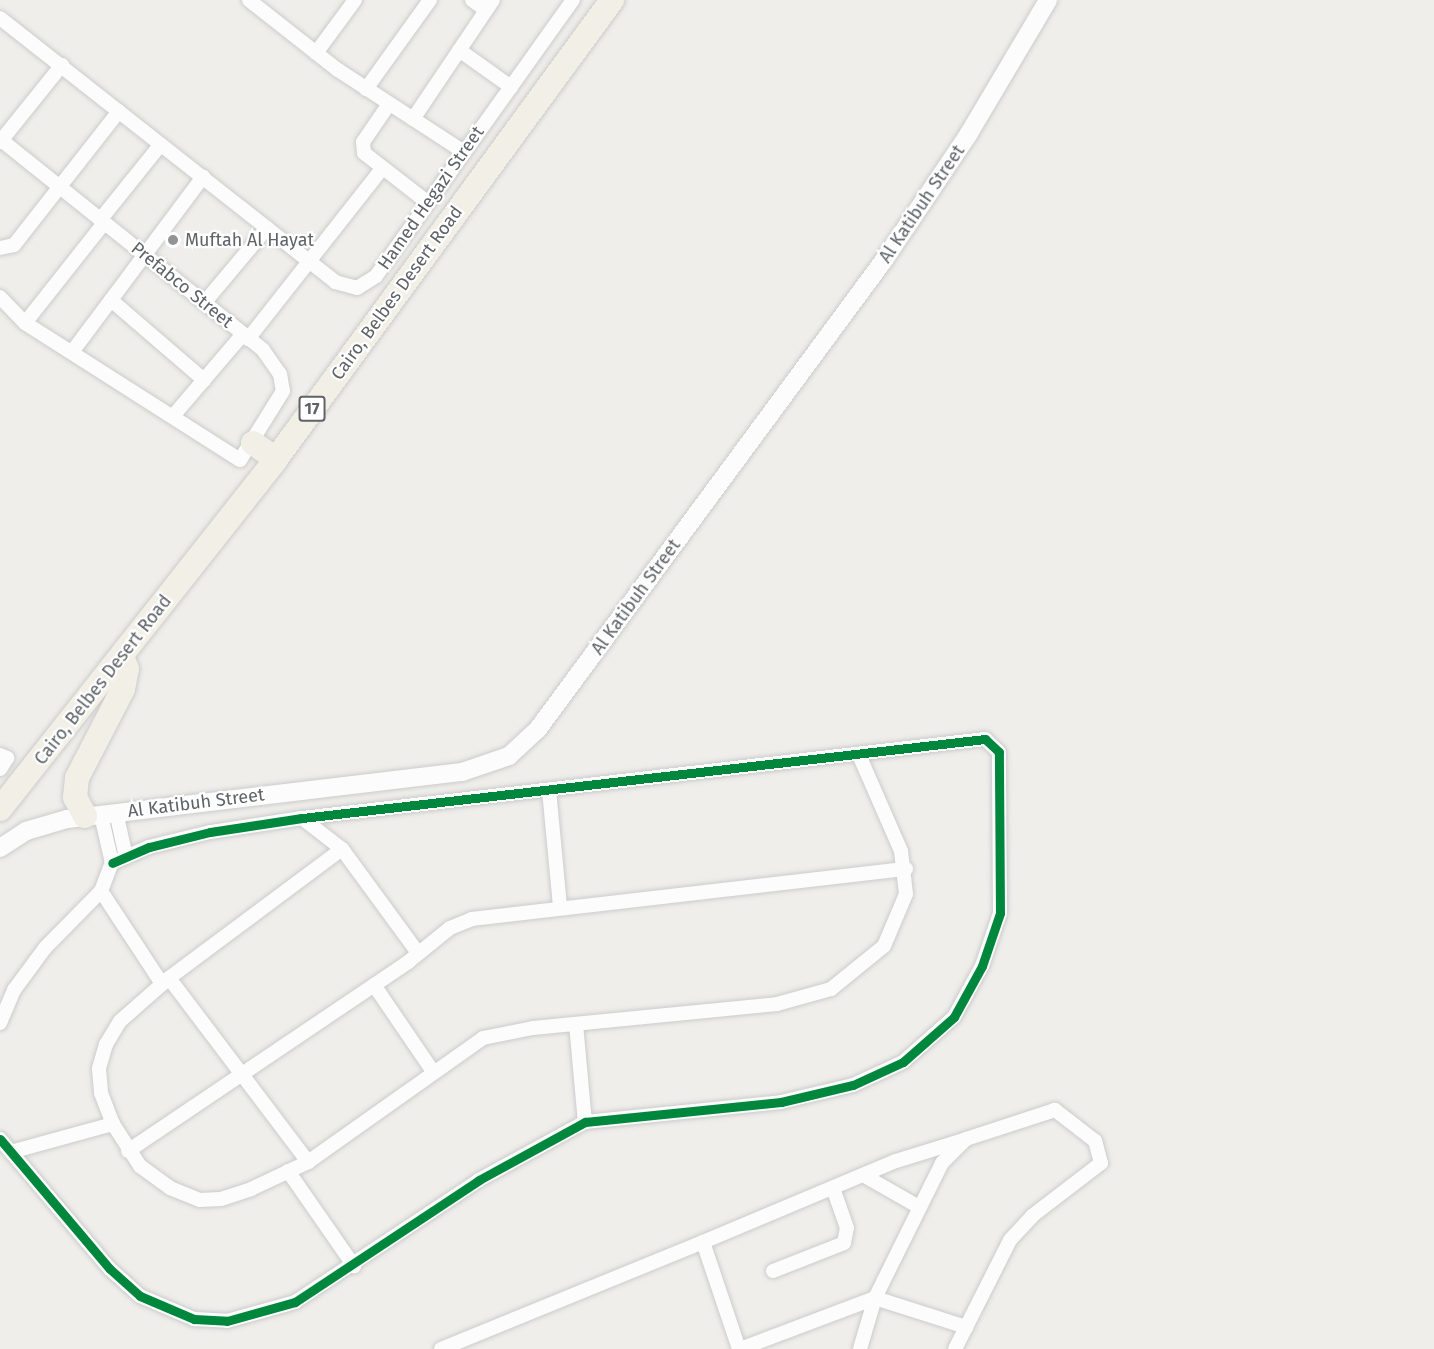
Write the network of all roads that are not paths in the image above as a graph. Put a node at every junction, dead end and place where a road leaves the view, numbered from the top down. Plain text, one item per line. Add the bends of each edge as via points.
1 (249, 0) edge
2 (355, 0) edge
3 (430, 0) edge
4 (472, 0) edge
5 (573, 0) edge
6 (612, 0) edge
7 (1048, 0) edge
8 (490, 5) edge
9 (1, 21) edge
10 (459, 50) junction
11 (316, 52) junction
12 (62, 65) junction
13 (511, 87) junction
14 (366, 89) junction
15 (389, 104) junction
16 (119, 111) junction
17 (413, 119) junction
18 (0, 141) edge
19 (160, 144) junction
20 (464, 152) junction
21 (382, 169) junction
22 (202, 177) junction
23 (60, 187) junction
24 (427, 202) junction
25 (102, 221) junction
26 (267, 228) junction
27 (0, 248) edge
28 (145, 255) junction
29 (309, 262) junction
30 (0, 297) edge
31 (111, 300) junction
32 (204, 303) junction
33 (25, 323) junction
34 (245, 336) junction
35 (72, 352) junction
36 (204, 380) junction
37 (173, 416) junction
38 (247, 451) junction
39 (276, 459) junction
40 (122, 657) junction
41 (859, 755) junction
42 (549, 790) junction
43 (0, 809) edge
44 (100, 814) junction
45 (302, 818) junction
46 (0, 848) edge
47 (342, 849) junction
48 (126, 857) junction
49 (112, 863) junction
50 (906, 868) junction
51 (101, 891) junction
52 (560, 906) junction
53 (418, 953) junction
54 (166, 981) junction
55 (374, 985) junction
56 (0, 1023) edge
57 (576, 1023) junction
58 (432, 1070) junction
59 (245, 1073) junction
60 (585, 1122) junction
61 (113, 1124) junction
62 (0, 1139) edge
63 (966, 1139) junction
64 (128, 1151) junction
65 (11, 1152) junction
66 (308, 1162) junction
67 (288, 1171) junction
68 (863, 1175) junction
69 (833, 1188) junction
70 (919, 1208) junction
71 (703, 1242) junction
72 (354, 1266) junction
73 (773, 1271) dead end
74 (875, 1298) junction
75 (966, 1327) junction
76 (441, 1349) edge
77 (740, 1349) edge
78 (860, 1349) edge
79 (955, 1349) edge

1 - 11 street
2 - 11 street
3 - 14 street
4 - 8 street
5 - 13 street, Hamed Hegazi Street
6 - 39 highway, Cairo, Belbes Desert Road / 17
7 - 44 street, Al Katibuh Street via 968,135 884,260 523,744 493,764 462,772
8 - 10 street
9 - 12 street, Hamed Hegazi Street
10 - 13 street
10 - 17 street
11 - 14 street
12 - 16 street, Hamed Hegazi Street
12 - 18 street
13 - 20 street, Hamed Hegazi Street
14 - 15 street
15 - 17 street
15 - 21 street via 363,142 368,158
16 - 19 street, Hamed Hegazi Street
16 - 23 street
17 - 20 street
18 - 23 street, Prefabco Street
19 - 22 street, Hamed Hegazi Street
19 - 25 street
20 - 24 street, Hamed Hegazi Street
21 - 24 street
21 - 29 street
22 - 26 street, Hamed Hegazi Street
22 - 28 street
23 - 25 street, Prefabco Street
23 - 27 street via 14,245
24 - 29 street, Hamed Hegazi Street via 368,284 346,287
25 - 28 street, Prefabco Street
25 - 33 street
26 - 29 street, Hamed Hegazi Street
26 - 32 street
28 - 31 street
28 - 32 street, Prefabco Street
29 - 34 street
30 - 33 street
31 - 35 street
31 - 36 street
32 - 34 street, Prefabco Street
33 - 35 street
34 - 36 street
34 - 38 street, Prefabco Street via 274,363 283,390
35 - 37 street
36 - 37 street
37 - 38 street
38 - 39 highway
39 - 40 highway, Cairo, Belbes Desert Road / 17
40 - 43 highway, Cairo, Belbes Desert Road / 17
40 - 44 highway via 127,669 123,689 77,778 75,797
41 - 42 street
41 - 50 street
41 - 60 street via 986,739 997,746 1003,855 1000,913 982,966 954,1017 903,1062 853,1084 781,1102
42 - 45 street
42 - 52 street
44 - 46 street, Al Katibuh Street via 26,831
44 - 48 street
44 - 49 street
45 - 47 street
45 - 48 street via 210,832
47 - 53 street
47 - 54 street
48 - 49 street
49 - 51 street
50 - 52 street
50 - 57 street via 906,894 884,946 825,992 777,1004
51 - 54 street
51 - 56 street via 45,948 14,990
52 - 53 street via 472,919 450,928
53 - 55 street
54 - 59 street
54 - 61 street via 120,1021 106,1044 99,1069 100,1093
55 - 58 street
55 - 59 street
57 - 58 street via 483,1038
57 - 60 street
58 - 66 street
59 - 64 street
59 - 66 street
60 - 72 street via 479,1180
61 - 64 street
61 - 65 street
62 - 65 street
63 - 68 street
63 - 70 street via 942,1163
63 - 75 street via 1055,1110 1095,1142 1102,1156 1097,1169 1032,1216 1010,1240
64 - 67 street via 170,1188 200,1200 221,1199
65 - 72 street via 110,1269 140,1296 194,1319 226,1321 295,1302
66 - 67 street
67 - 72 street
68 - 69 street
68 - 70 street
69 - 71 street
69 - 73 street via 847,1228 844,1243
70 - 74 street
71 - 76 street
71 - 77 street
74 - 75 street
74 - 77 street
74 - 78 street
75 - 79 street

